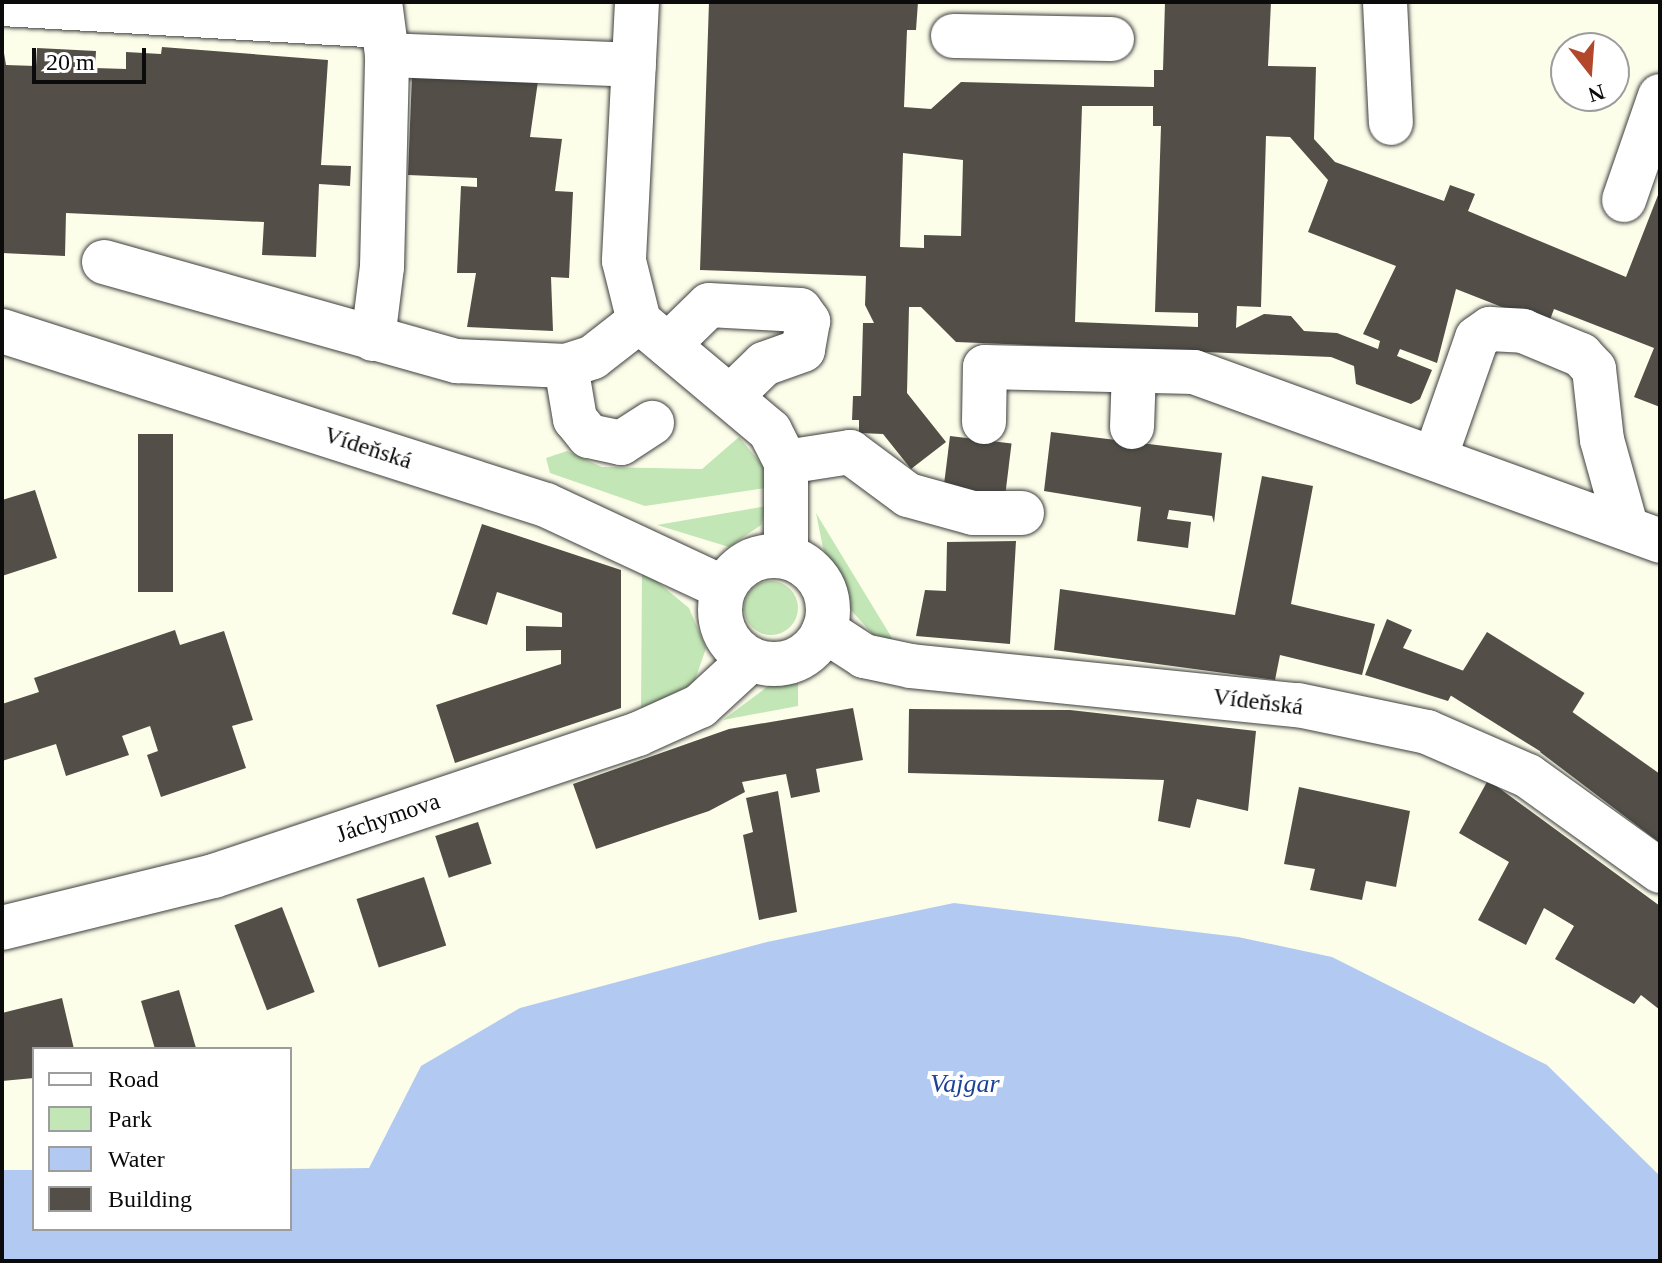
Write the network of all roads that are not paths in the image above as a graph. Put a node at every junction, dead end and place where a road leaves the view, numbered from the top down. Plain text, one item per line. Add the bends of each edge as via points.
1 (637, 2) edge
2 (1385, 2) edge
3 (6, 3) edge
4 (382, 28) edge
5 (953, 36) dead end
6 (1112, 39) dead end
7 (634, 65) junction
8 (1660, 96) edge
9 (1391, 123) dead end
10 (1624, 200) dead end
11 (104, 262) dead end
12 (2, 331) edge
13 (654, 333) junction
14 (373, 339) junction
15 (566, 366) junction
16 (1134, 371) junction
17 (730, 397) junction
18 (984, 422) dead end
19 (652, 423) dead end
20 (1132, 427) dead end
21 (1436, 455) junction
22 (786, 462) junction
23 (1022, 513) dead end
24 (1643, 533) edge
25 (786, 557) junction
26 (724, 588) junction
27 (824, 630) junction
28 (751, 659) junction
29 (1660, 871) edge
30 (2, 928) edge

1 - 7 street
2 - 9 street
3 - 4 street
4 - 7 street
4 - 14 street
5 - 6 street
7 - 13 street via 624,261
8 - 10 street
11 - 14 street
12 - 26 street, Vídeňská via 546,505
13 - 15 street
13 - 17 street
13 - 17 street via 709,305 800,310 808,321 803,350 764,364
14 - 15 street via 457,361
15 - 19 street via 575,419 589,436 621,443
16 - 18 street via 985,367
16 - 20 street
16 - 21 street via 1206,375
17 - 22 street via 770,431
21 - 24 street
21 - 24 street via 1477,338 1490,329 1523,331 1581,355 1594,369 1602,440
22 - 23 street via 850,452 908,495 973,513
22 - 25 street
25 - 26 street via 749,562
25 - 27 street via 822,585
26 - 28 street via 720,621
27 - 28 street via 815,645 786,663
27 - 29 street, Vídeňská via 864,656 911,666 1298,705 1427,732 1528,776
28 - 30 street, Jáchymova via 700,706 638,734 214,876

